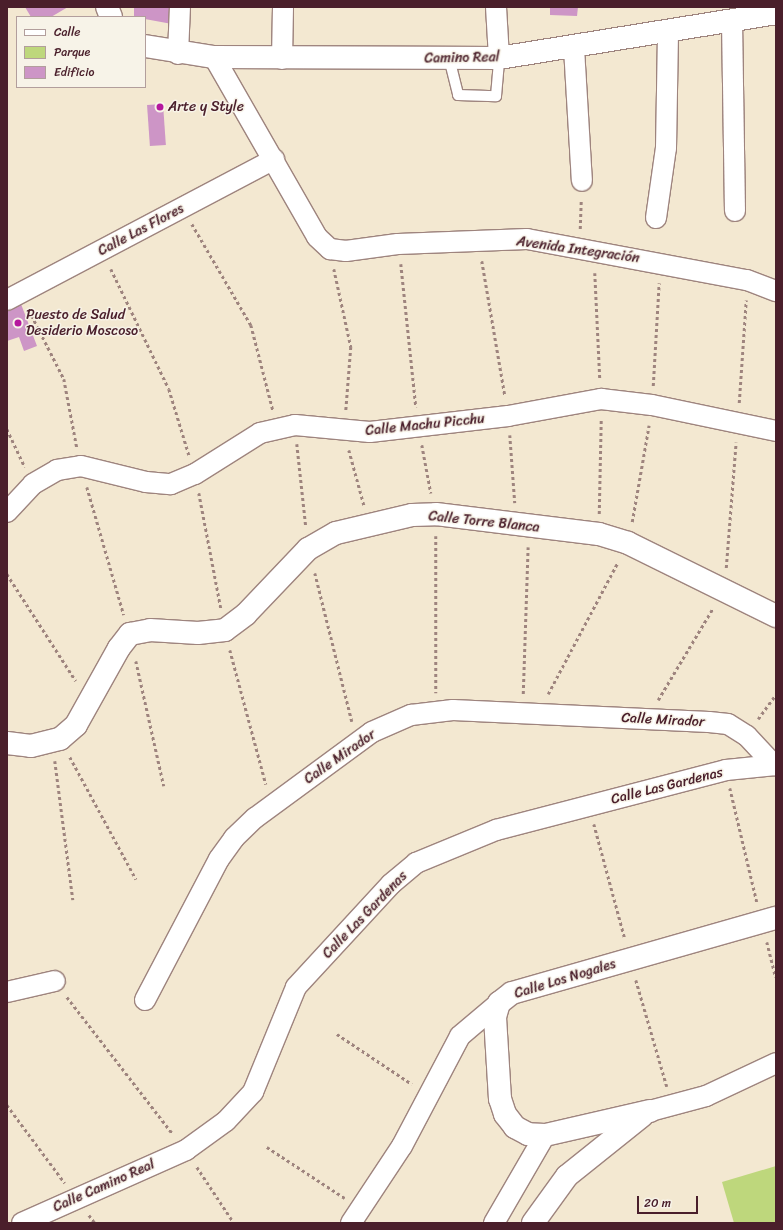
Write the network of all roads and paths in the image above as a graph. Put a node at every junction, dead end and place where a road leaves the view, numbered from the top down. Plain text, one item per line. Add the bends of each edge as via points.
1 (180, 7) edge
2 (283, 7) edge
3 (496, 7) edge
4 (776, 14) edge
5 (732, 21) junction
6 (668, 32) junction
7 (146, 46) edge
8 (574, 48) junction
9 (178, 54) junction
10 (214, 57) junction
11 (448, 58) junction
12 (499, 58) junction
13 (282, 59) junction
14 (274, 159) junction
15 (582, 181) joint
16 (182, 208) junction
17 (735, 211) dead end
18 (656, 218) dead end
19 (478, 241) junction
20 (398, 244) junction
21 (579, 248) junction
22 (330, 249) junction
23 (102, 251) junction
24 (747, 280) junction
25 (776, 291) edge
26 (14, 297) edge
27 (508, 416) junction
28 (737, 424) junction
29 (418, 426) junction
30 (286, 427) junction
31 (7, 429) edge
32 (344, 430) junction
33 (776, 431) edge
34 (81, 466) junction
35 (195, 474) junction
36 (33, 484) junction
37 (7, 512) edge
38 (436, 514) junction
39 (369, 525) junction
40 (523, 526) junction
41 (628, 543) junction
42 (308, 550) junction
43 (7, 574) edge
44 (724, 590) junction
45 (776, 616) edge
46 (776, 694) edge
47 (89, 702) junction
48 (436, 711) junction
49 (530, 714) junction
50 (647, 719) junction
51 (743, 733) junction
52 (56, 739) junction
53 (7, 743) edge
54 (357, 743) junction
55 (775, 765) edge
56 (726, 770) junction
57 (136, 879) dead end
58 (73, 900) dead end
59 (769, 920) edge
60 (776, 977) edge
61 (55, 981) joint
62 (7, 992) edge
63 (145, 1000) dead end
64 (499, 1003) junction
65 (337, 1034) dead end
66 (776, 1063) edge
67 (429, 1095) junction
68 (7, 1104) edge
69 (650, 1111) junction
70 (545, 1136) junction
71 (267, 1147) dead end
72 (186, 1150) junction
73 (76, 1198) junction
74 (356, 1215) edge
75 (22, 1223) edge
76 (95, 1223) edge
77 (234, 1223) edge
78 (494, 1223) edge
79 (533, 1223) edge

1 - 9 street
2 - 13 street
3 - 12 street
4 - 5 street, Camino Real
5 - 6 street, Camino Real
5 - 17 street
6 - 8 street, Camino Real
6 - 18 street via 666,148
7 - 9 street, Camino Real
8 - 12 street, Camino Real
8 - 15 street
9 - 10 street, Camino Real
10 - 13 street, Camino Real
10 - 14 street
11 - 12 street, Camino Real
11 - 12 lane via 458,95 496,96
11 - 13 street, Camino Real
14 - 16 street, Calle Las Flores
14 - 22 street via 317,237
15 - 21 path
16 - 23 street, Calle Las Flores
16 - 30 path via 251,325
19 - 20 street, Avenida Integración
19 - 21 street, Avenida Integración via 527,239
19 - 27 path
20 - 22 street, Avenida Integración via 346,251
20 - 29 path
21 - 24 street, Avenida Integración
22 - 32 path via 351,347
23 - 26 street, Calle Las Flores
23 - 35 path via 169,389
24 - 25 street, Avenida Integración
24 - 28 path
26 - 34 path via 64,379
27 - 28 street, Calle Machu Picchu via 601,399 652,405
27 - 29 street, Calle Machu Picchu
27 - 40 path
28 - 33 street, Calle Machu Picchu
28 - 44 path
29 - 32 street, Calle Machu Picchu via 370,432
29 - 38 path
30 - 32 street, Calle Machu Picchu
30 - 35 street, Calle Machu Picchu via 260,433
30 - 42 path
31 - 36 path
32 - 39 path
34 - 35 street, Calle Machu Picchu via 146,482 171,484
34 - 36 street, Calle Machu Picchu via 57,470
36 - 37 street, Calle Machu Picchu
38 - 39 street, Calle Torre Blanca via 412,515
38 - 40 street, Calle Torre Blanca
38 - 48 path
39 - 42 street, Calle Torre Blanca via 336,533
40 - 41 street, Calle Torre Blanca via 599,534
40 - 49 path
41 - 44 street, Calle Torre Blanca
41 - 49 path
42 - 47 street, Calle Torre Blanca via 246,614 225,630 198,633 150,630 130,634
42 - 54 path
43 - 47 path
44 - 45 street, Calle Torre Blanca
44 - 50 path
46 - 51 path via 764,714
47 - 52 street, Calle Torre Blanca via 76,725
48 - 49 street, Calle Mirador
48 - 54 street, Calle Mirador via 411,715 372,732
49 - 50 street, Calle Mirador
50 - 51 street, Calle Mirador via 715,722 728,724
51 - 55 street, Calle Mirador
52 - 53 street, Calle Torre Blanca via 31,746
52 - 57 path
52 - 58 path
54 - 63 street, Calle Mirador via 234,838 219,859
55 - 56 street, Calle Las Gardenas
56 - 59 path
56 - 72 street, Calle Las Gardenas via 496,830 416,862 391,884 296,987 253,1092 226,1121
59 - 60 path
59 - 64 street, Calle Los Nogales via 512,993
61 - 62 street
61 - 72 path
64 - 67 street, Calle Los Nogales via 460,1036
64 - 70 street via 495,1017 500,1099 505,1114 515,1127 528,1134
65 - 67 path
66 - 69 street via 706,1096
67 - 74 street, Calle Los Nogales via 402,1146
68 - 73 path
69 - 70 street
69 - 79 street via 566,1176
70 - 78 street
71 - 74 path
72 - 73 street, Calle Camino Real
72 - 77 path
73 - 75 street, Calle Camino Real
73 - 76 path

